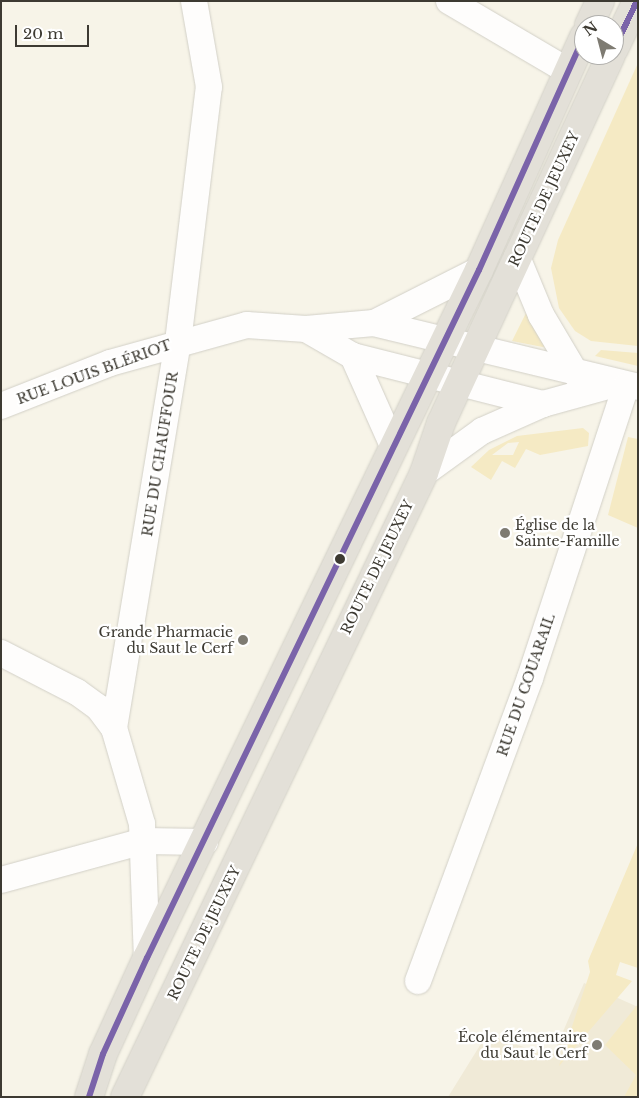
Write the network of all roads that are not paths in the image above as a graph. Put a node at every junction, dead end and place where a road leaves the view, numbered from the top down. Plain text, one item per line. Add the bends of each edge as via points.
1 (194, 1) edge
2 (449, 1) edge
3 (600, 1) edge
4 (637, 1) edge
5 (594, 15) edge
6 (624, 28) edge
7 (574, 58) edge
8 (606, 65) edge
9 (568, 71) junction
10 (517, 257) junction
11 (479, 270) junction
12 (374, 323) junction
13 (306, 329) junction
14 (443, 341) junction
15 (178, 342) junction
16 (476, 349) junction
17 (353, 356) junction
18 (576, 374) junction
19 (426, 376) junction
20 (459, 384) junction
21 (627, 386) edge
22 (543, 404) junction
23 (1, 406) edge
24 (393, 446) junction
25 (424, 473) junction
26 (1, 653) edge
27 (114, 728) junction
28 (144, 841) junction
29 (205, 842) junction
30 (1, 880) edge
31 (147, 958) junction
32 (418, 981) dead end
33 (103, 1054) junction
34 (130, 1086) edge
35 (68, 1097) edge
36 (90, 1097) edge
37 (110, 1097) edge

1 - 15 street, RUE DU CHAUFFOUR via 209,87
2 - 9 street
3 - 5 main road
4 - 6 main road
7 - 9 main road
8 - 10 main road, ROUTE DE JEUXEY
9 - 11 main road
10 - 16 main road, ROUTE DE JEUXEY
10 - 18 street via 541,315
11 - 12 street, RUE LOUIS BLÉRIOT
11 - 14 main road
12 - 13 street, RUE LOUIS BLÉRIOT
12 - 14 street, RUE LOUIS BLÉRIOT
13 - 15 street, RUE LOUIS BLÉRIOT via 247,325
13 - 17 street, RUE LOUIS BLÉRIOT
14 - 16 street, RUE LOUIS BLÉRIOT
14 - 19 main road
15 - 23 street, RUE LOUIS BLÉRIOT
15 - 27 street, RUE DU CHAUFFOUR
16 - 18 street, RUE LOUIS BLÉRIOT
16 - 20 main road, ROUTE DE JEUXEY
17 - 19 street, RUE LOUIS BLÉRIOT
17 - 24 street
18 - 21 street, RUE LOUIS BLÉRIOT
19 - 20 street, RUE LOUIS BLÉRIOT
19 - 24 main road
20 - 22 street, RUE LOUIS BLÉRIOT
20 - 25 main road, ROUTE DE JEUXEY
21 - 22 street
21 - 32 street, RUE DU COUARAIL via 530,678
22 - 25 street via 482,431
24 - 29 main road
25 - 34 main road, ROUTE DE JEUXEY
26 - 27 street via 77,692 98,707
27 - 28 street via 128,765
28 - 29 street
28 - 30 street
28 - 31 street
29 - 31 main road
31 - 33 main road
33 - 35 main road
33 - 36 main road
34 - 37 main road

